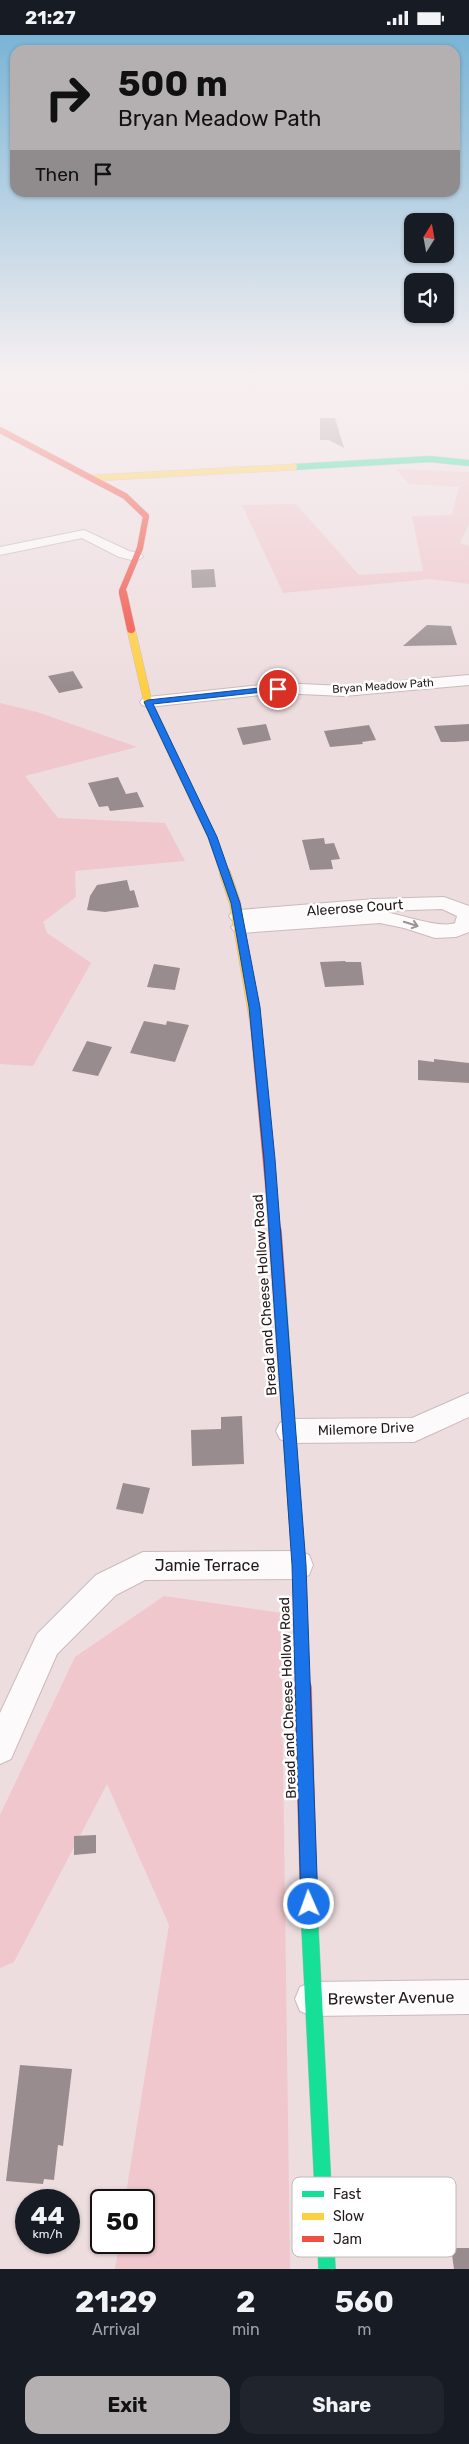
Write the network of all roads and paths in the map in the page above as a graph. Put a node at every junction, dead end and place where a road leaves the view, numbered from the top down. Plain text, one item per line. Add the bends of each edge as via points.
1 (96, 479) edge
2 (0, 551) edge
3 (136, 557) junction
4 (469, 681) edge
5 (148, 702) junction
6 (468, 913) edge
7 (240, 921) junction
8 (469, 1405) edge
9 (290, 1431) junction
10 (299, 1565) junction
11 (0, 1748) edge
12 (469, 1997) edge
13 (312, 1999) junction
14 (321, 2177) edge

1 - 3 main road, Bread and Cheese Hollow Road via 125,495 146,516
2 - 3 street via 84,534
3 - 5 main road, Bread and Cheese Hollow Road via 122,591
4 - 5 street, Bryan Meadow Path via 344,691 271,689
5 - 7 main road, Bread and Cheese Hollow Road via 212,837
6 - 7 street, Aleerose Court via 444,903 375,905
7 -> 6 street via 380,917 435,931 456,931 463,927
7 - 9 main road, Bread and Cheese Hollow Road via 254,1007 269,1151
8 - 9 street, Milemore Drive via 414,1430
9 - 10 main road, Bread and Cheese Hollow Road
10 - 11 street, Jamie Terrace via 143,1565 106,1585 48,1644
10 - 13 main road, Bread and Cheese Hollow Road
12 - 13 street, Brewster Avenue
13 - 14 main road, Bread and Cheese Hollow Road

